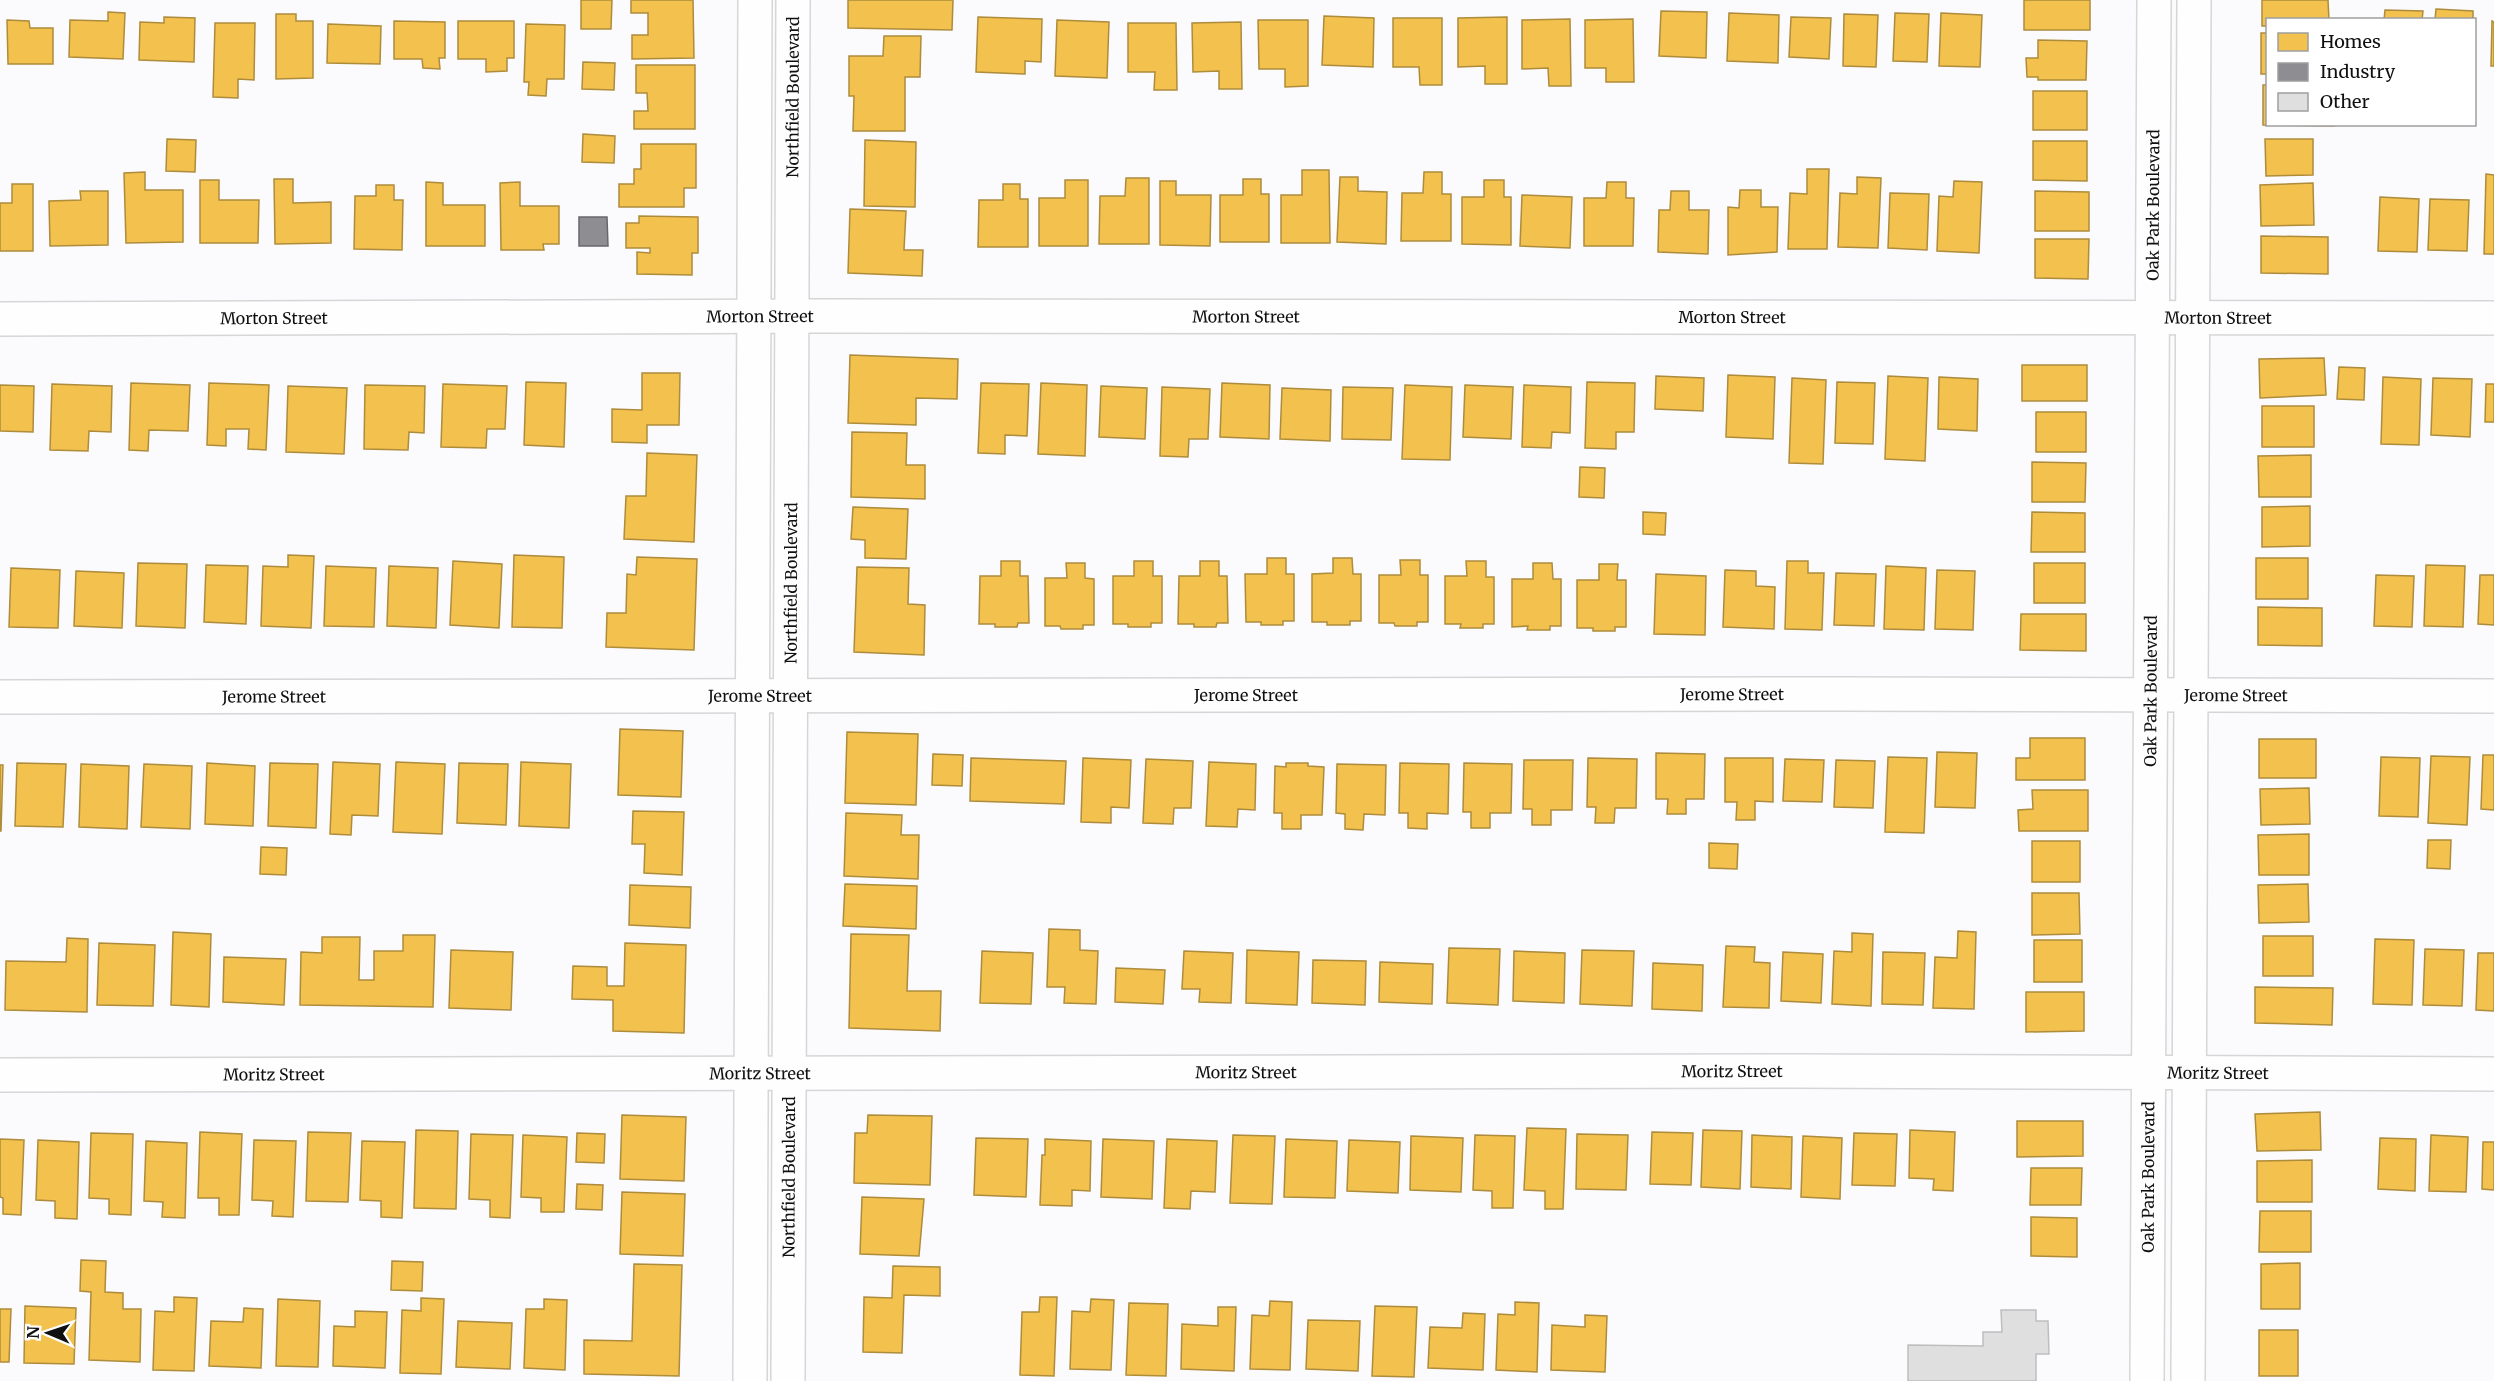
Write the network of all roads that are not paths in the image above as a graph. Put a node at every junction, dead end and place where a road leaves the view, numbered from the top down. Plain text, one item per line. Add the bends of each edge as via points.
1 (755, 0) edge
2 (793, 0) edge
3 (2154, 0) edge
4 (2194, 0) edge
5 (755, 316) junction
6 (792, 316) junction
7 (2151, 318) junction
8 (2192, 318) junction
9 (2494, 318) edge
10 (0, 319) edge
11 (753, 695) junction
12 (789, 695) junction
13 (2151, 695) junction
14 (2191, 695) junction
15 (2494, 696) edge
16 (0, 697) edge
17 (2148, 1073) junction
18 (2189, 1073) junction
19 (751, 1074) junction
20 (788, 1074) junction
21 (2494, 1074) edge
22 (0, 1075) edge
23 (750, 1381) edge
24 (788, 1381) edge
25 (2147, 1381) edge
26 (2188, 1381) edge

1 - 5 street
2 - 6 street, Northfield Boulevard
3 - 7 street, Oak Park Boulevard
4 - 8 street
5 - 6 street, Morton Street
5 - 10 street, Morton Street
5 - 11 street
6 - 7 street, Morton Street
6 - 12 street, Northfield Boulevard
7 - 8 street, Morton Street
7 - 13 street, Oak Park Boulevard
8 - 9 street, Morton Street
8 - 14 street
11 - 12 street, Jerome Street
11 - 16 street, Jerome Street
11 - 19 street
12 - 13 street, Jerome Street
12 - 20 street, Northfield Boulevard
13 - 14 street, Jerome Street
13 - 17 street, Oak Park Boulevard
14 - 15 street, Jerome Street
14 - 18 street
17 - 18 street, Moritz Street
17 - 20 street, Moritz Street
17 - 25 street, Oak Park Boulevard
18 - 21 street, Moritz Street
18 - 26 street
19 - 20 street, Moritz Street
19 - 22 street, Moritz Street
19 - 23 street
20 - 24 street, Northfield Boulevard

